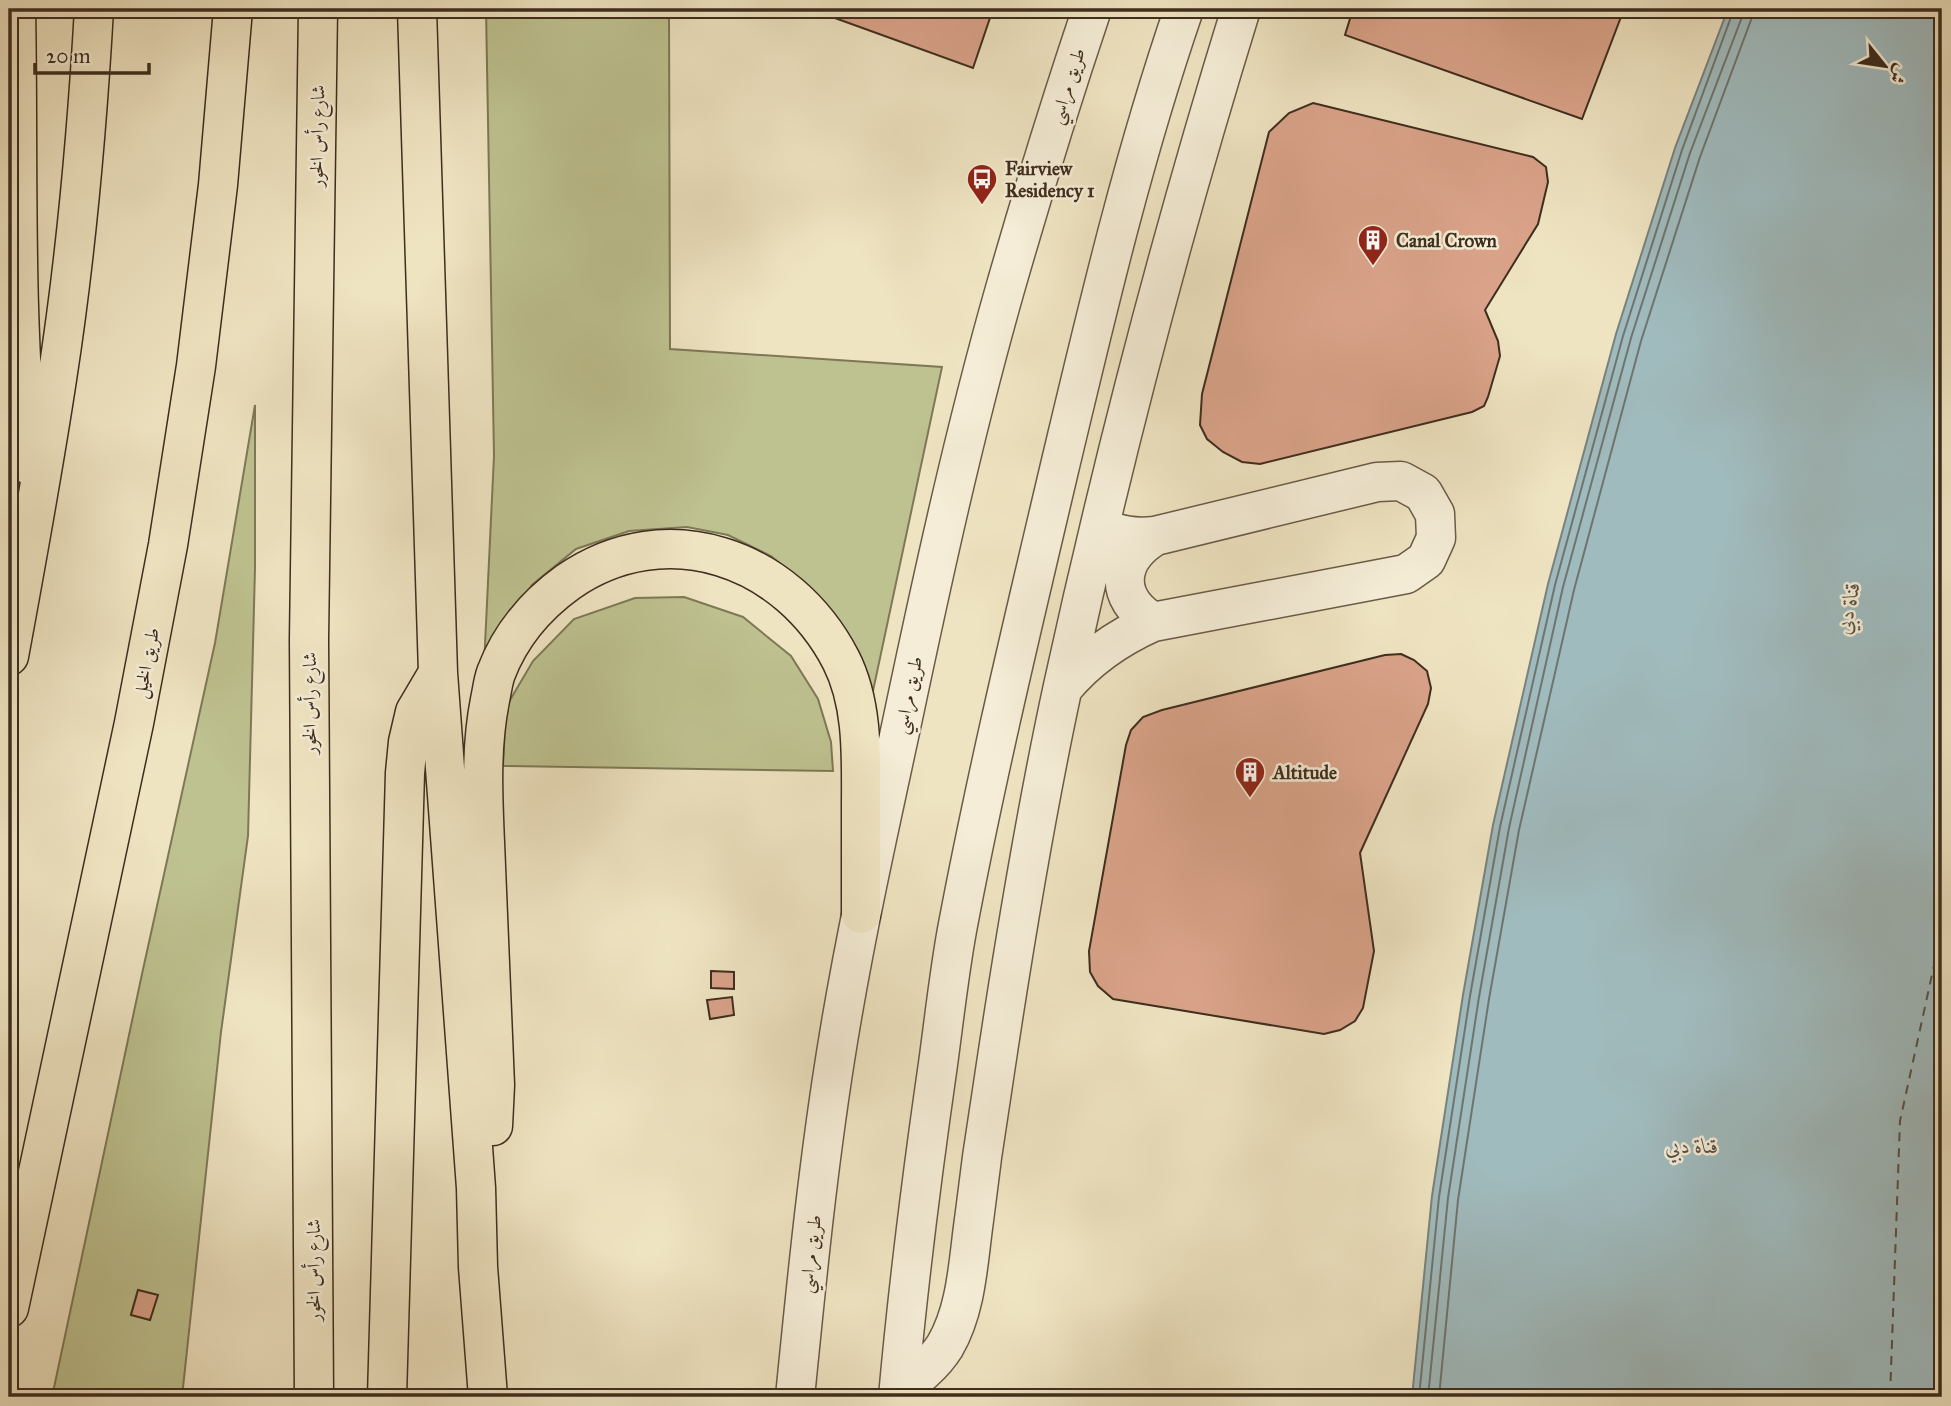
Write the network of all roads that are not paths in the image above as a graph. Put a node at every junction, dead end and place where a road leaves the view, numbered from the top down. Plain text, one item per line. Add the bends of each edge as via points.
1 (16, 9) edge
2 (94, 9) edge
3 (233, 9) edge
4 (318, 9) edge
5 (417, 9) edge
6 (1092, 9) edge
7 (1184, 9) edge
8 (1241, 9) edge
9 (35, 520) junction
10 (1101, 527) junction
11 (1155, 536) junction
12 (1153, 622) junction
13 (9, 656) edge
14 (438, 673) junction
15 (1063, 688) junction
16 (861, 914) junction
17 (476, 1188) junction
18 (9, 1308) edge
19 (898, 1394) edge
20 (314, 1397) edge
21 (387, 1397) edge
22 (488, 1397) edge
23 (795, 1397) edge

1 - 9 highway via 20,352
2 - 9 highway via 76,231
3 - 18 highway, طريق الخيل via 200,338 169,545
4 - 20 highway, شارع رأس الخور via 309,640
5 - 14 highway
6 - 16 street, طريق مراسي via 1005,290 959,468
7 - 19 street via 1089,341 978,824 956,934 923,1169
8 - 10 street via 1152,316
9 - 13 highway
10 - 11 street via 1127,537
10 - 15 street
11 - 12 street via 1131,556 1125,571 1130,602
11 - 12 street via 1377,482 1401,481 1423,493 1435,514 1437,538 1426,560 1406,574
12 - 15 street via 1094,655
14 - 17 highway
14 - 21 highway via 415,712 405,773
15 - 19 street via 1004,1010 958,1319 944,1348
16 - 17 highway via 861,746 842,662 824,632 777,583 714,554 681,549 633,552 588,568 549,596 517,631 496,674 486,720 482,779 495,1085 492,1139
16 - 23 street, طريق مراسي via 821,1157
17 - 22 highway

